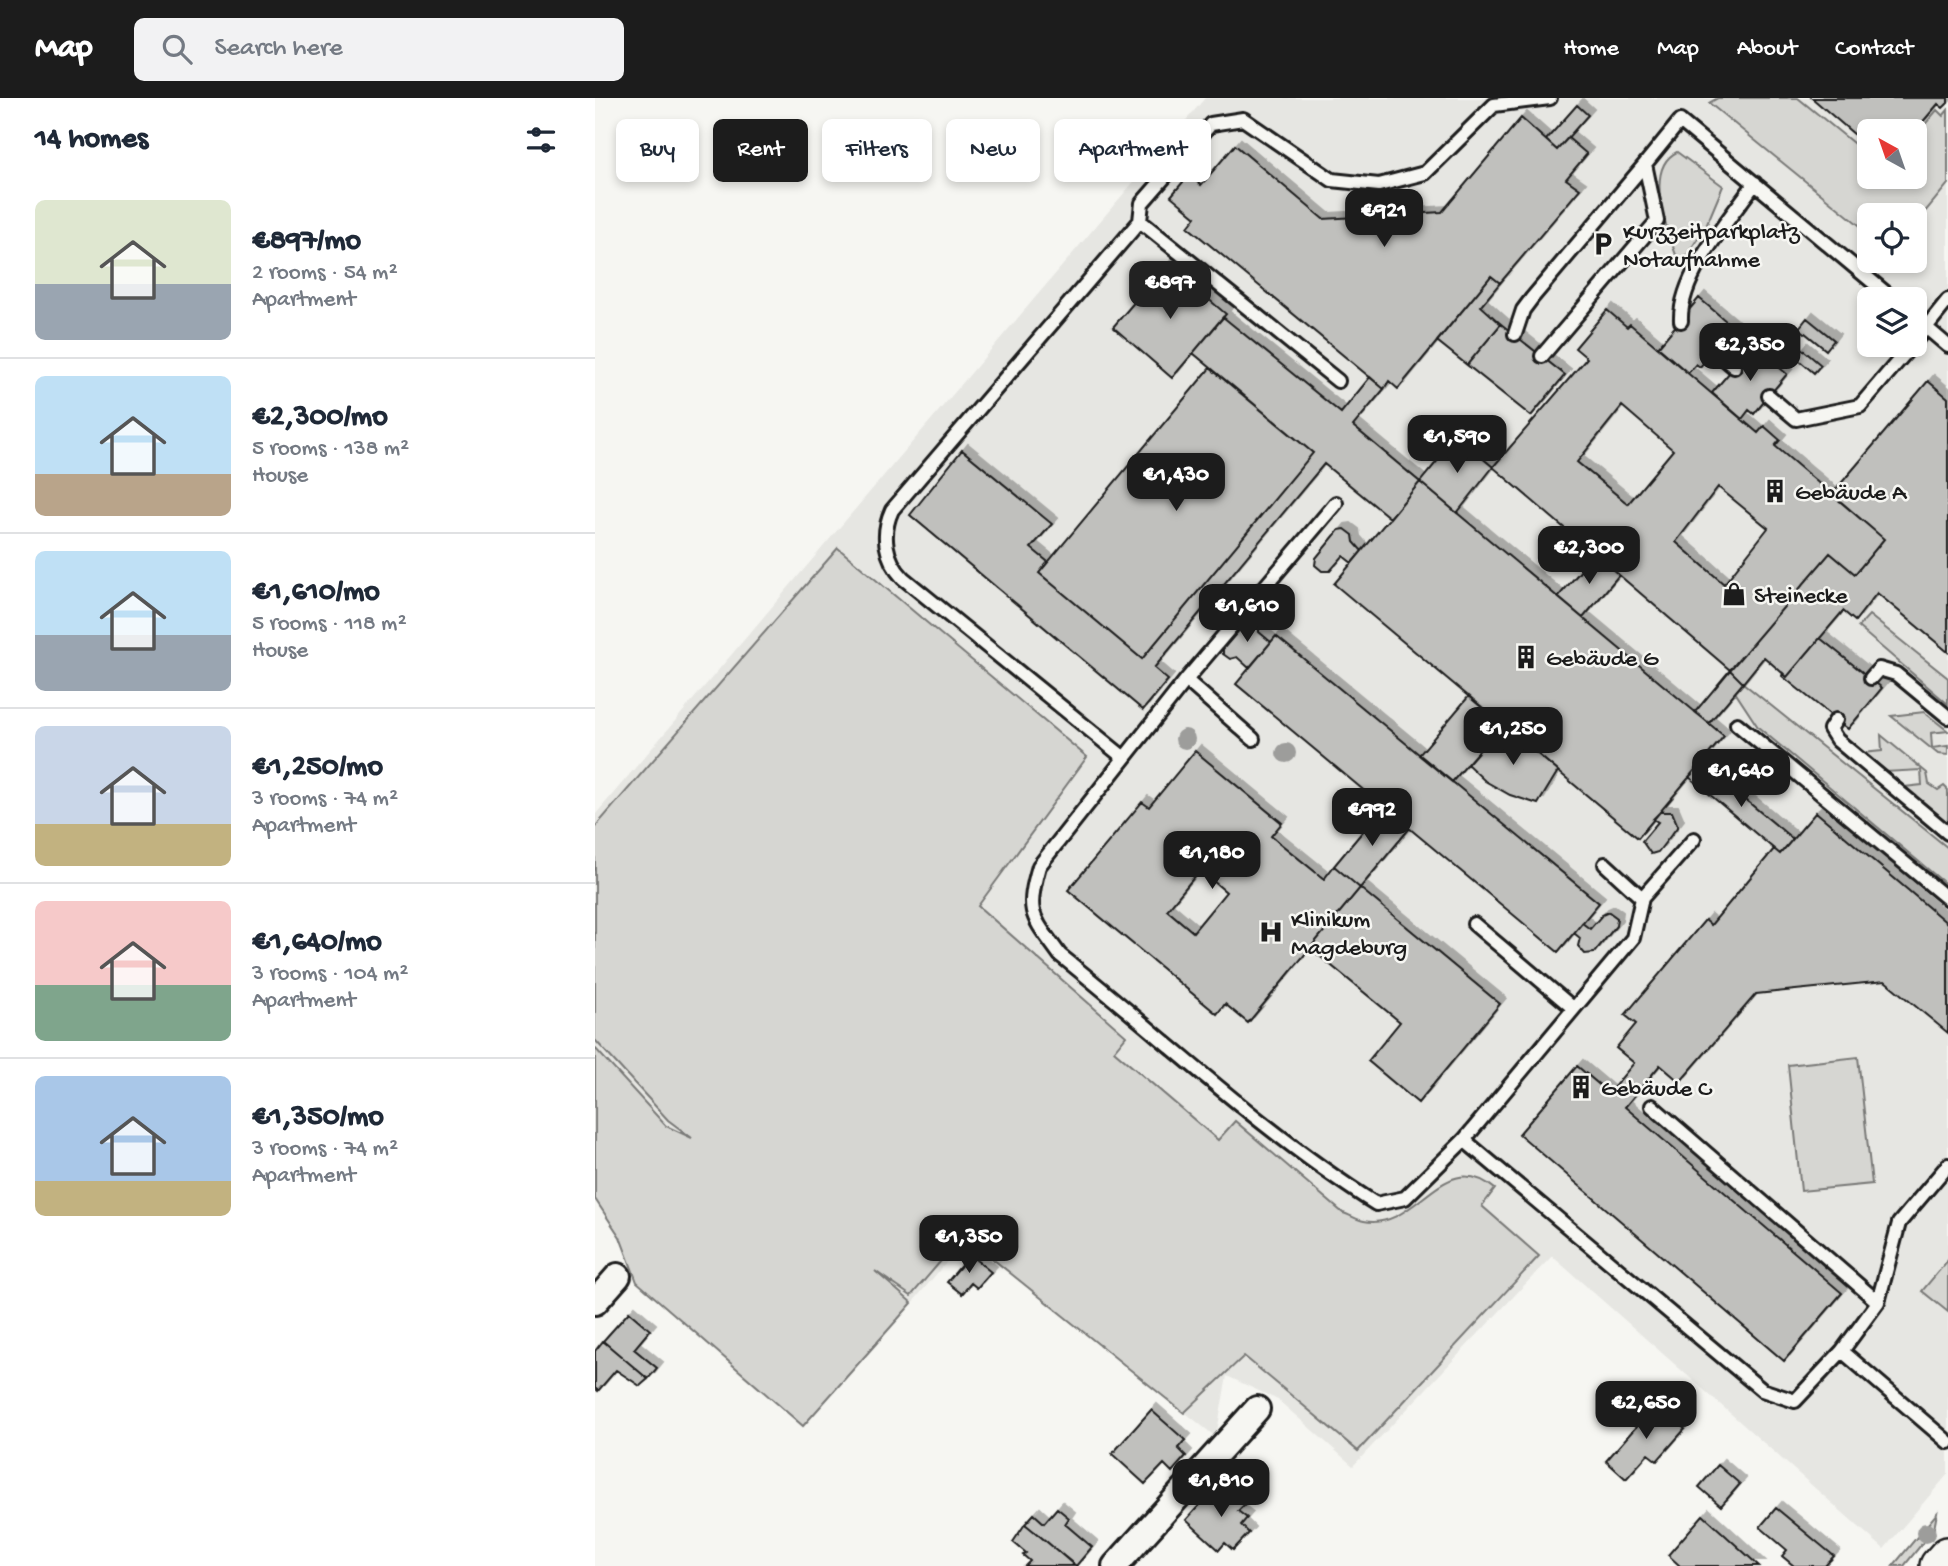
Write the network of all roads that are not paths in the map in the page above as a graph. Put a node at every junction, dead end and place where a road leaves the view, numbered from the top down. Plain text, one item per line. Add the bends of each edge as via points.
1 (1550, 98) edge
2 (1645, 164) junction
3 (1755, 183) junction
4 (1140, 221) junction
5 (1879, 287) edge
6 (1948, 300) edge
7 (1681, 321) dead end
8 (1927, 326) edge
9 (1927, 328) edge
10 (1515, 334) dead end
11 (1948, 346) edge
12 (1714, 350) dead end
13 (1542, 356) dead end
14 (1901, 357) edge
15 (1734, 367) dead end
16 (1338, 381) dead end
17 (1769, 396) dead end
18 (1336, 503) dead end
19 (1871, 678) dead end
20 (1186, 680) junction
21 (1948, 717) edge
22 (1836, 720) dead end
23 (1737, 724) dead end
24 (1254, 739) dead end
25 (1123, 757) junction
26 (1948, 833) edge
27 (1694, 839) dead end
28 (1605, 864) dead end
29 (1642, 898) junction
30 (1948, 899) edge
31 (1473, 924) dead end
32 (1573, 1008) junction
33 (1652, 1106) dead end
34 (1464, 1140) junction
35 (1948, 1165) edge
36 (618, 1276) dead end
37 (595, 1302) edge
38 (1878, 1302) junction
39 (1842, 1351) junction
40 (1257, 1409) dead end
41 (1948, 1442) edge
42 (1948, 1556) edge
43 (1115, 1566) edge
44 (1939, 1566) edge

1 - 4 lane via 1494,105 1425,173 1379,185 1332,180 1243,119 1210,124 1142,203
2 - 3 lane via 1680,121
2 - 10 lane via 1532,298
2 - 13 lane via 1657,221
3 - 5 lane
3 - 7 lane via 1688,282 1680,306
4 - 16 lane
4 - 25 lane via 895,506 885,539 903,578
6 - 8 lane
9 - 11 lane
12 - 15 lane
14 - 17 lane via 1860,406 1796,418
18 - 20 lane
19 - 21 lane via 1879,669 1896,674
20 - 24 lane
20 - 25 lane
22 - 26 lane via 1830,729 1837,740
23 - 30 lane
25 - 34 lane via 1039,866 1029,899 1036,923 1060,955 1259,1118 1376,1204 1405,1198
27 - 29 lane
28 - 29 lane
29 - 32 lane via 1633,938
31 - 32 lane
32 - 34 lane
33 - 38 lane
34 - 39 lane via 1762,1390 1795,1401
35 - 38 lane via 1899,1223
36 - 37 street
38 - 39 lane
39 - 41 lane
40 - 43 street
42 - 44 main road

